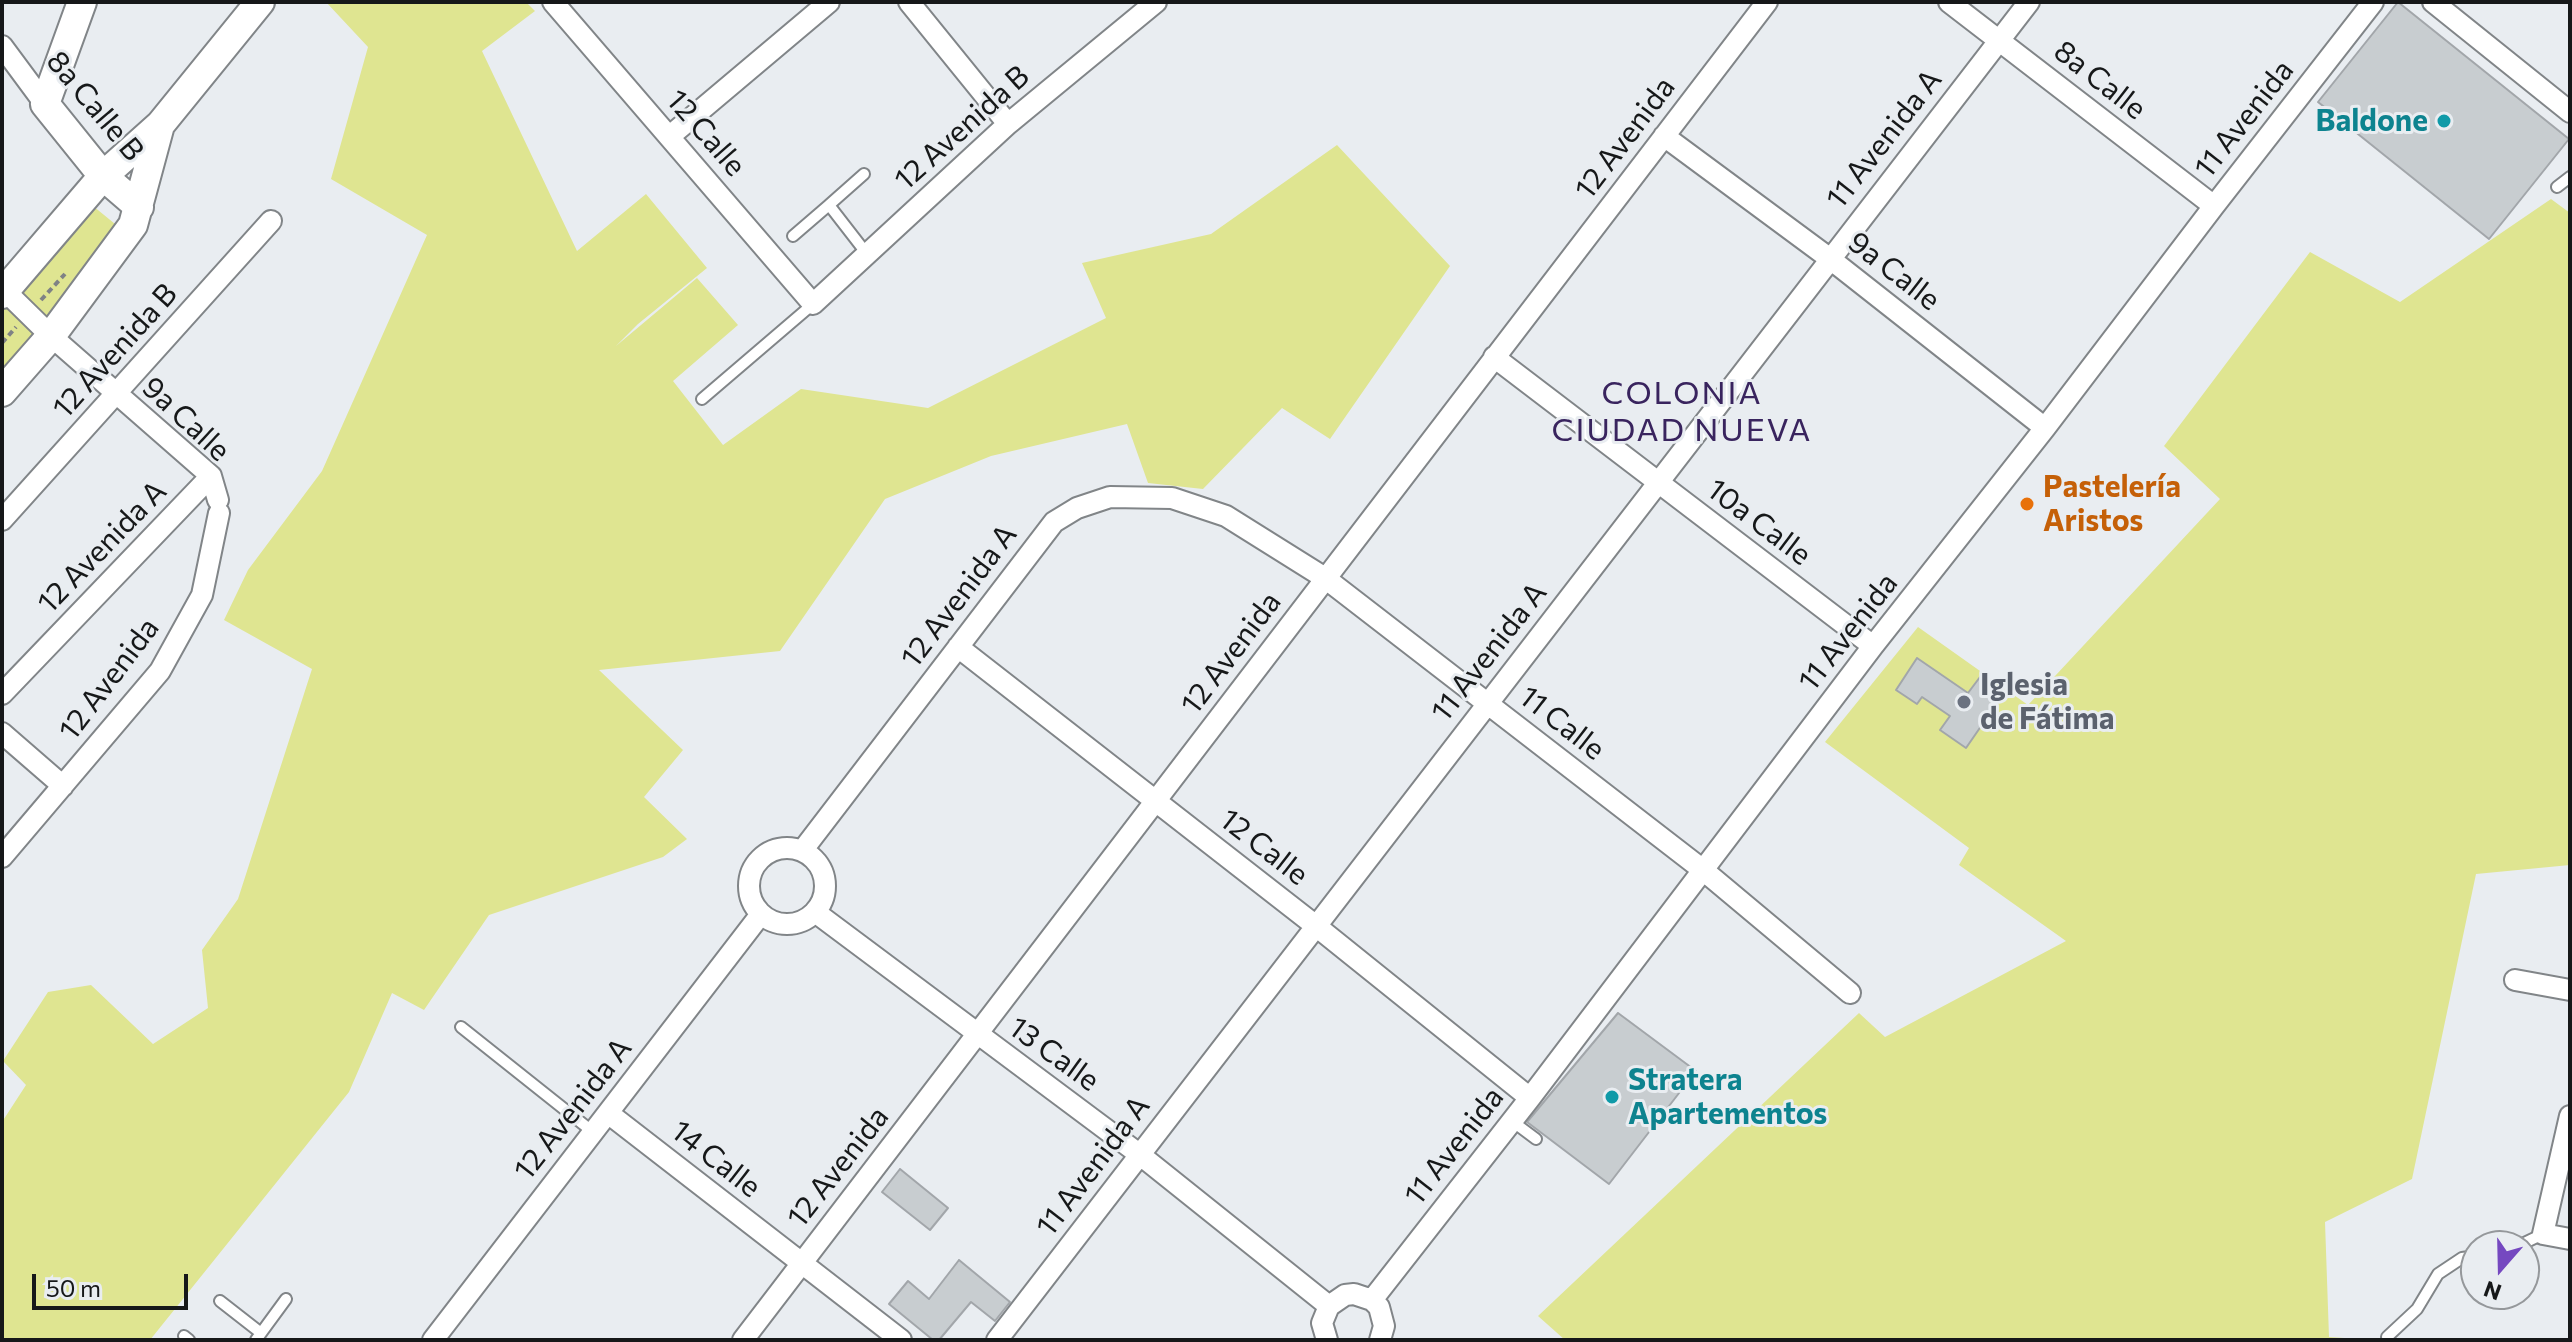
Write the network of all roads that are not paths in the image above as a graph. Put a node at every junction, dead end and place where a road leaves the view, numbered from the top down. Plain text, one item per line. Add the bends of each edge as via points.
1 (82, 2) edge
2 (260, 2) edge
3 (553, 2) edge
4 (829, 2) edge
5 (909, 2) edge
6 (1156, 2) edge
7 (1767, 2) edge
8 (1949, 2) edge
9 (2029, 2) edge
10 (2373, 2) edge
11 (2433, 2) edge
12 (1999, 40) junction
13 (2, 46) edge
14 (45, 104) junction
15 (2570, 112) edge
16 (1008, 124) junction
17 (160, 125) junction
18 (670, 136) junction
19 (1664, 136) junction
20 (864, 174) dead end
21 (103, 176) junction
22 (2570, 177) edge
23 (2557, 187) dead end
24 (829, 205) junction
25 (2214, 206) junction
26 (139, 207) junction
27 (271, 221) dead end
28 (793, 236) dead end
29 (867, 254) junction
30 (1829, 258) junction
31 (3, 291) edge
32 (813, 304) junction
33 (51, 336) junction
34 (1494, 357) junction
35 (2, 392) edge
36 (116, 395) junction
37 (702, 399) dead end
38 (2045, 428) junction
39 (211, 476) junction
40 (1659, 483) junction
41 (218, 507) joint
42 (1226, 516) joint
43 (2, 520) edge
44 (1325, 578) junction
45 (1873, 646) junction
46 (958, 647) junction
47 (2, 694) edge
48 (1488, 703) junction
49 (2, 733) edge
50 (63, 786) junction
51 (1157, 801) junction
52 (802, 851) junction
53 (2, 857) edge
54 (1703, 870) junction
55 (815, 912) junction
56 (761, 914) junction
57 (1316, 926) junction
58 (2515, 980) dead end
59 (2570, 990) edge
60 (1850, 993) dead end
61 (461, 1027) dead end
62 (978, 1035) junction
63 (1530, 1098) junction
64 (608, 1113) junction
65 (2570, 1116) edge
66 (1512, 1121) junction
67 (593, 1132) junction
68 (1536, 1139) dead end
69 (1139, 1154) junction
70 (2543, 1234) junction
71 (2540, 1235) edge
72 (2570, 1239) edge
73 (2460, 1259) edge
74 (802, 1263) junction
75 (286, 1299) dead end
76 (1372, 1300) junction
77 (220, 1301) dead end
78 (1329, 1306) junction
79 (258, 1337) edge
80 (442, 1337) edge
81 (2387, 1337) dead end
82 (743, 1340) edge
83 (901, 1340) edge
84 (997, 1340) edge
85 (1327, 1340) edge
86 (1380, 1340) edge

1 - 14 street
2 - 17 street
3 - 18 street, 12 Calle
4 - 18 street
5 - 16 street
6 - 16 street, 12 Avenida B
7 - 19 street, 12 Avenida
8 - 12 street, 8a Calle
9 - 12 street, 11 Avenida A
10 - 25 street, 11 Avenida
11 - 15 street
12 - 25 street, 8a Calle
12 - 30 street, 11 Avenida A
13 - 14 street, 8a Calle B
14 - 21 street, 8a Calle B
16 - 29 street, 12 Avenida B
17 - 21 street
17 - 26 street
18 - 32 street, 12 Calle
19 - 30 street, 9a Calle
19 - 34 street, 12 Avenida
20 - 24 lane
21 - 26 street, 8a Calle B
21 - 31 street
22 - 23 lane
24 - 28 lane
24 - 29 lane
25 - 38 street, 11 Avenida
26 - 33 street via 133,225
27 - 36 street, 12 Avenida B
29 - 32 street, 12 Avenida B
30 - 38 street, 9a Calle
30 - 40 street, 11 Avenida A
31 - 33 street, 9a Calle
32 - 37 lane
33 - 35 street
33 - 36 street, 9a Calle
34 - 40 street, 10a Calle
34 - 44 street, 12 Avenida
36 - 39 street, 9a Calle
36 - 43 street, 12 Avenida B
38 - 45 street, 11 Avenida
39 - 41 street, 9a Calle
39 - 47 street, 12 Avenida A
40 - 45 street, 10a Calle
40 - 48 street, 11 Avenida A
41 - 50 street, 12 Avenida via 202,595 182,636 160,671
42 - 44 street, 11 Calle
42 - 46 street, 12 Avenida A via 1172,498 1110,497 1077,508 1054,522
44 - 48 street, 11 Calle
44 - 51 street, 12 Avenida
45 - 54 street, 11 Avenida
46 - 51 street, 12 Calle
46 - 52 street, 12 Avenida A
48 - 54 street, 11 Calle
48 - 57 street, 11 Avenida A
49 - 50 street
50 - 53 street, 12 Avenida
51 - 57 street, 12 Calle
51 - 62 street, 12 Avenida
52 - 55 street via 813,857 825,878
52 - 56 street via 778,848 758,860 749,893
54 - 60 street, 11 Calle
54 - 63 street, 11 Avenida
55 - 56 street via 786,924
55 - 62 street, 13 Calle
56 - 64 street, 12 Avenida A
57 - 63 street, 12 Calle
57 - 69 street, 11 Avenida A
58 - 59 street
61 - 67 lane
62 - 69 street, 13 Calle
62 - 74 street, 12 Avenida
63 - 66 street, 11 Avenida
64 - 67 street, 12 Avenida A
64 - 74 street, 14 Calle
65 - 70 street
66 - 68 lane
66 - 76 street, 11 Avenida
67 - 80 street, 12 Avenida A
69 - 78 street, 13 Calle
69 - 84 street, 11 Avenida A
70 - 71 lane
70 - 72 street
73 - 81 lane via 2438,1274 2417,1309
74 - 82 street, 12 Avenida
74 - 83 street, 14 Calle
75 - 79 lane
76 - 78 street via 1345,1295
76 - 86 street via 1383,1316
77 - 79 lane
78 - 85 street via 1322,1323

